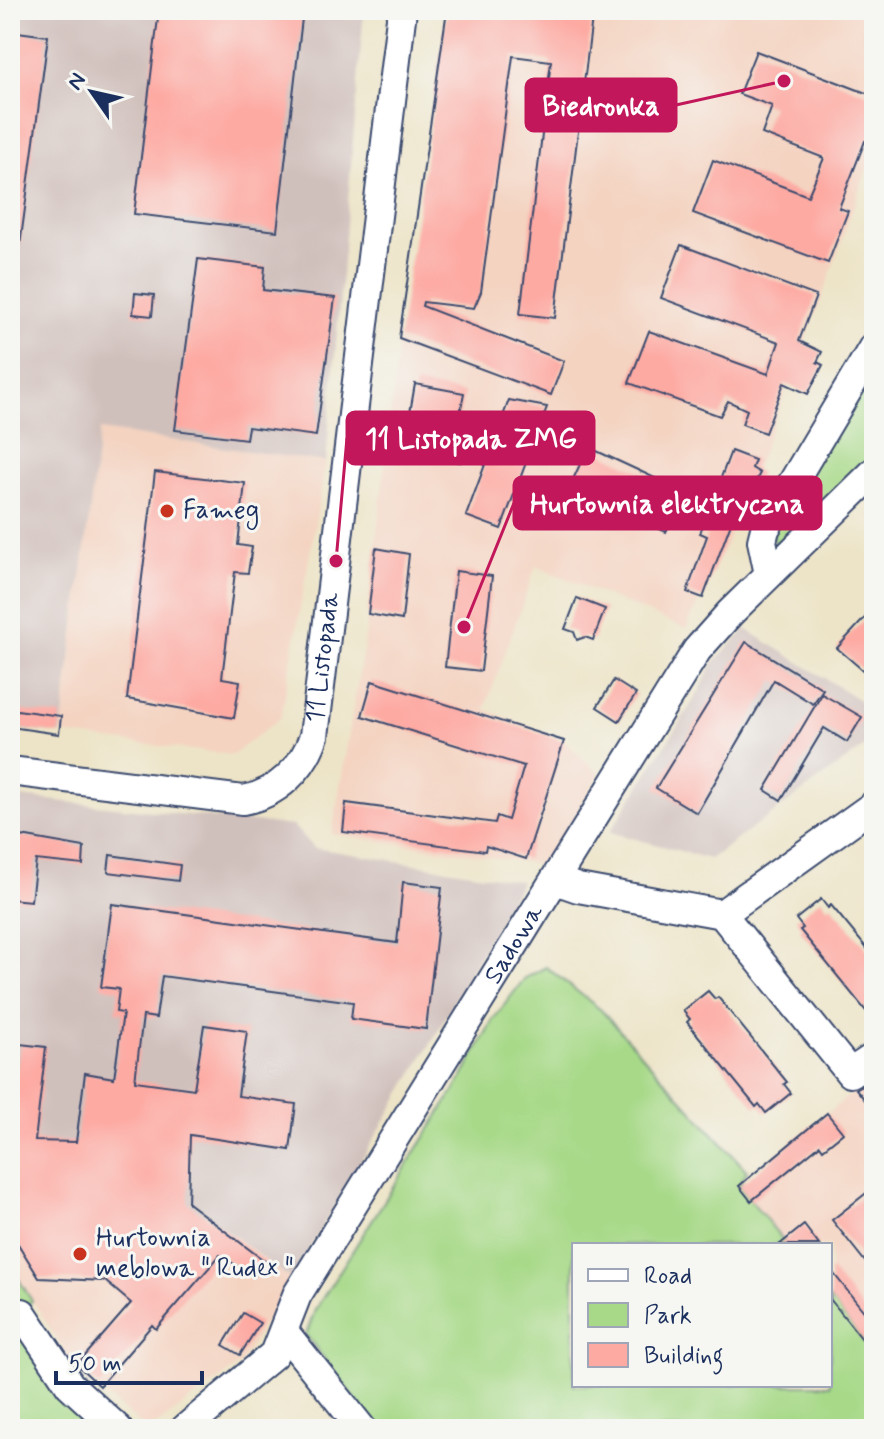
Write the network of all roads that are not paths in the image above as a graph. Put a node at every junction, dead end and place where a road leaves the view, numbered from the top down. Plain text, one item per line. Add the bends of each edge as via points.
1 (402, 10) edge
2 (874, 346) edge
3 (874, 472) edge
4 (769, 574) junction
5 (10, 771) edge
6 (874, 805) edge
7 (555, 880) junction
8 (722, 914) junction
9 (874, 1057) edge
10 (22, 1313) dead end
11 (285, 1333) junction
12 (118, 1429) edge
13 (185, 1429) edge
14 (362, 1429) edge

1 - 5 street, 11 Listopada via 314,736 306,754 284,781 243,800
2 - 4 street via 765,529 762,541
3 - 4 street, Sadowa
4 - 7 street, Sadowa via 697,650
6 - 8 street
7 - 8 street
7 - 11 street, Sadowa via 297,1295
8 - 9 street via 850,1073
10 - 12 street via 70,1385
11 - 13 street, Sadowa via 259,1369
11 - 14 street

